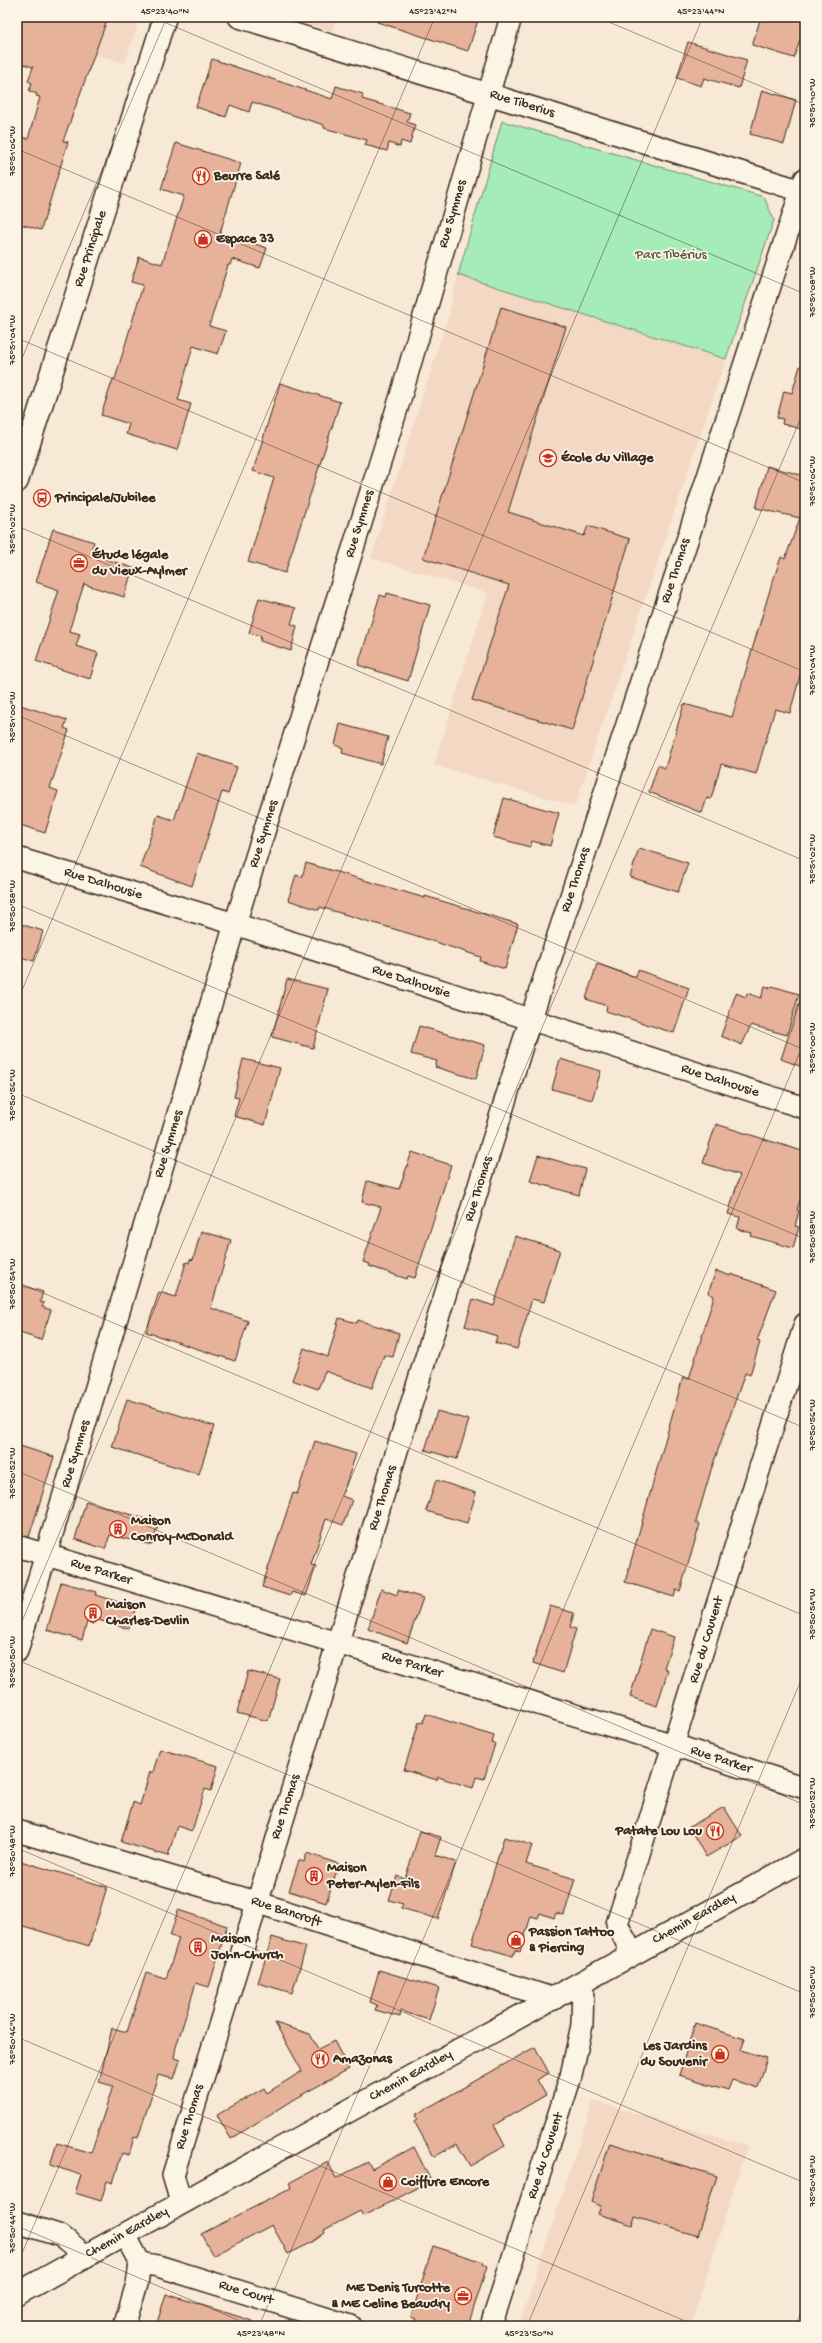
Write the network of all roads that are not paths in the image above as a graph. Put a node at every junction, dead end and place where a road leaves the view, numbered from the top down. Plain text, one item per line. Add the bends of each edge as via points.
1 (165, 17) edge
2 (240, 17) edge
3 (512, 17) edge
4 (488, 93) junction
5 (804, 187) edge
6 (17, 480) edge
7 (17, 858) edge
8 (235, 924) junction
9 (531, 1020) junction
10 (805, 1108) edge
11 (805, 1324) edge
12 (17, 1546) edge
13 (45, 1555) junction
14 (338, 1642) junction
15 (17, 1651) edge
16 (674, 1745) junction
17 (805, 1788) edge
18 (17, 1831) edge
19 (805, 1859) edge
20 (256, 1902) junction
21 (632, 1953) junction
22 (583, 1983) junction
23 (554, 1999) junction
24 (181, 2202) junction
25 (17, 2222) edge
26 (125, 2235) junction
27 (86, 2256) junction
28 (140, 2263) junction
29 (17, 2294) edge
30 (124, 2326) edge
31 (351, 2326) edge
32 (491, 2326) edge

1 - 6 main road, Rue Principale
2 - 4 street, Rue Tiberius
3 - 4 street, Rue Symmes
4 - 5 street, Rue Tiberius
4 - 8 street, Rue Symmes via 400,399
5 - 9 street, Rue Thomas
7 - 8 street, Rue Dalhousie
8 - 9 street, Rue Dalhousie
8 - 13 street, Rue Symmes
9 - 10 street, Rue Dalhousie
9 - 14 street, Rue Thomas
11 - 16 street, Rue du Couvent
12 - 13 street, Rue Parker
13 - 14 street, Rue Parker
13 - 15 street, Rue Symmes
14 - 16 street, Rue Parker
14 - 20 street, Rue Thomas
16 - 17 street, Rue Parker
16 - 21 street, Rue du Couvent via 617,1924
18 - 20 street, Rue Bancroft
19 - 21 main road, Chemin Eardley
20 - 23 street, Rue Bancroft
20 - 24 street, Rue Thomas via 172,2176
21 - 22 main road, Chemin Eardley
22 - 23 main road, Chemin Eardley
22 - 32 street, Rue du Couvent via 582,2025 571,2076
23 - 24 main road, Chemin Eardley
24 - 26 main road, Chemin Eardley
25 - 27 street via 61,2236
26 - 27 main road, Chemin Eardley
26 - 28 street
27 - 29 main road, Chemin Eardley
28 - 30 street via 137,2284
28 - 31 street, Rue Court via 158,2266

